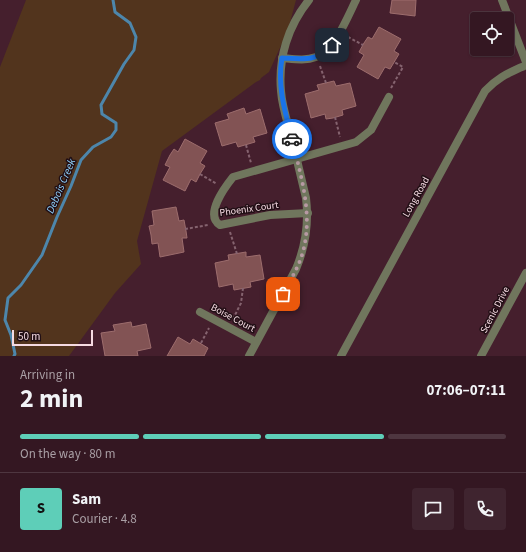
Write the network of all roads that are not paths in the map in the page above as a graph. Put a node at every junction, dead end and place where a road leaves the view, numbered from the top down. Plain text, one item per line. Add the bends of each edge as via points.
1 (309, 0) edge
2 (356, 0) edge
3 (502, 0) edge
4 (282, 58) junction
5 (526, 62) edge
6 (526, 65) edge
7 (388, 97) road end
8 (297, 158) junction
9 (308, 213) junction
10 (526, 272) edge
11 (200, 312) dead end
12 (256, 342) junction
13 (249, 356) edge
14 (341, 356) edge
15 (481, 356) edge

1 - 4 street via 292,27
2 - 4 street via 326,52 317,57 303,59
3 - 5 street
4 - 8 street via 281,91
6 - 14 street, Long Road via 502,76 485,92
7 - 8 street via 371,130 356,142
8 - 9 street
8 - 9 street, Phoenix Court via 233,177 217,201 215,219 220,225 270,215
9 - 12 street via 302,255
10 - 15 street, Scenic Drive
11 - 12 street, Boise Court
12 - 13 street

